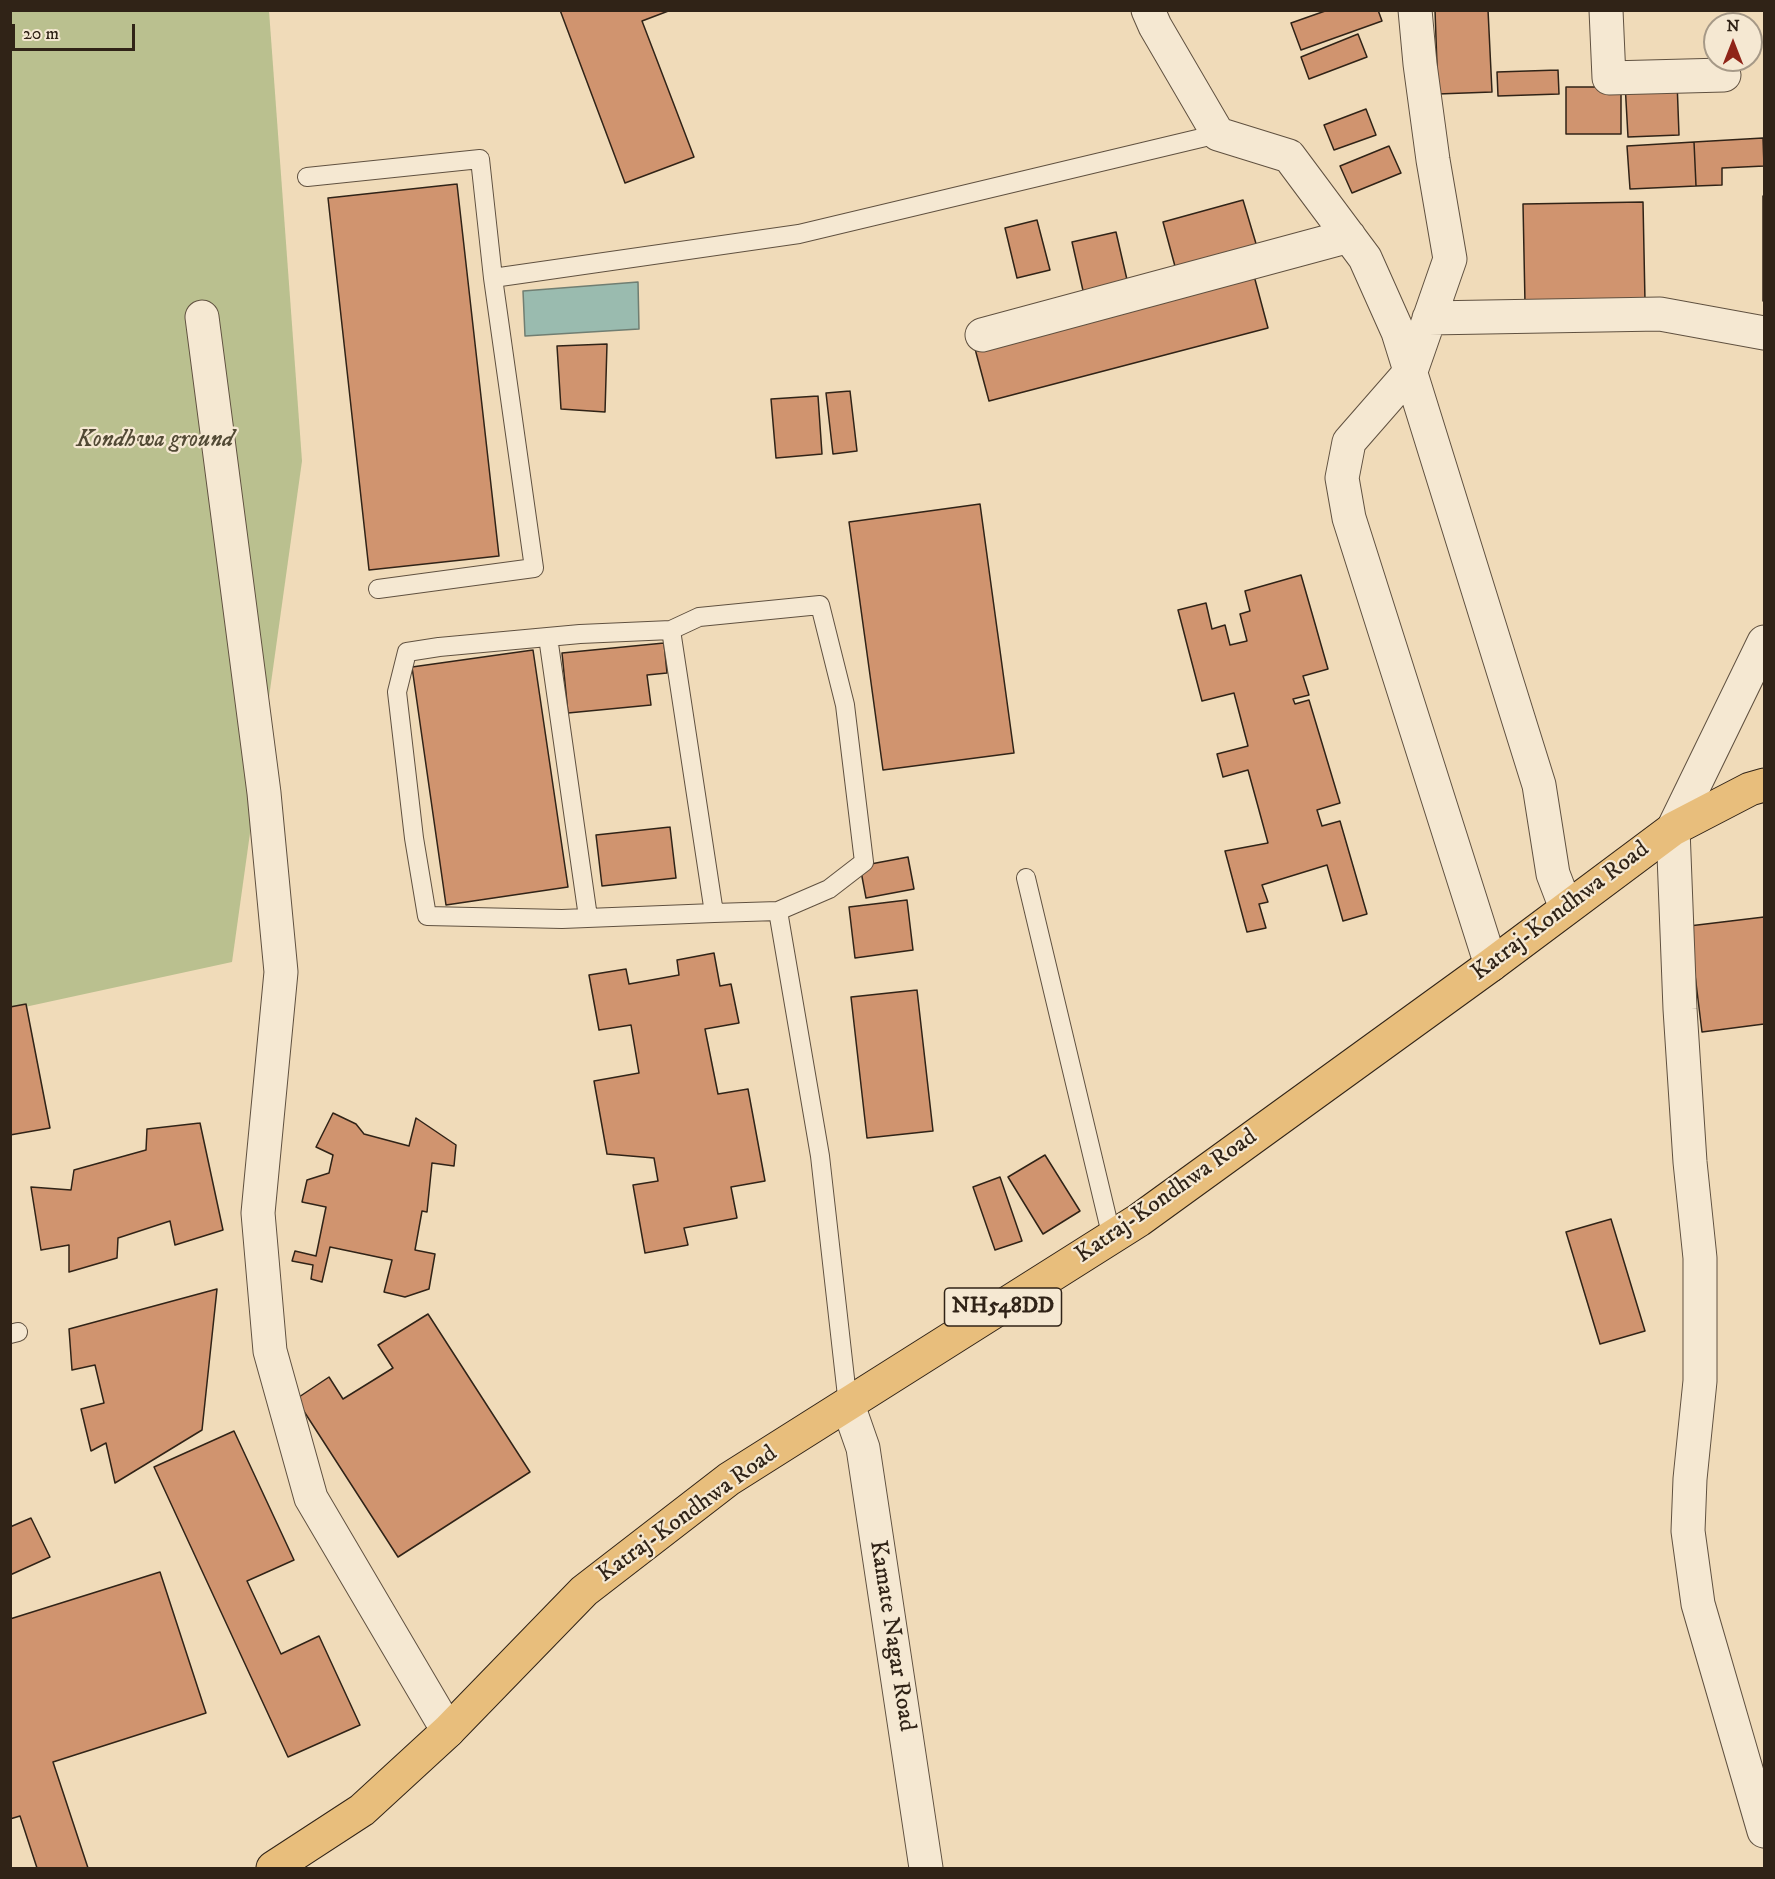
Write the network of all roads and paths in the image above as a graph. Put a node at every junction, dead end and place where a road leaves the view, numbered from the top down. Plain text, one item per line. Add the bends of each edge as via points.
1 (1148, 10) edge
2 (1415, 10) edge
3 (1606, 10) edge
4 (1724, 75) dead end
5 (1218, 134) junction
6 (307, 177) dead end
7 (1348, 236) junction
8 (493, 278) junction
9 (202, 317) dead end
10 (1429, 318) junction
11 (1764, 333) edge
12 (982, 335) dead end
13 (1411, 371) junction
14 (378, 589) dead end
15 (671, 630) junction
16 (548, 637) junction
17 (1764, 642) edge
18 (1764, 785) edge
19 (1673, 829) junction
20 (1026, 878) dead end
21 (1566, 908) junction
22 (778, 910) junction
23 (714, 913) junction
24 (588, 917) junction
25 (1491, 965) junction
26 (1112, 1238) junction
27 (848, 1405) junction
28 (448, 1731) junction
29 (1764, 1832) edge
30 (273, 1869) edge
31 (926, 1869) edge

1 - 5 street
2 - 10 street via 1430,139 1450,259
3 - 4 street via 1609,78
5 - 7 street via 1289,156
5 - 8 lane via 799,234
6 - 8 lane via 480,159
7 - 12 street
7 - 13 street via 1365,258
8 - 14 lane via 534,568
9 - 28 street via 264,793 281,972 258,1213 270,1351 311,1498
10 - 11 street via 1660,314
10 - 13 street
13 - 21 street via 1539,785 1553,874
13 - 25 street via 1349,442 1342,478 1349,518
15 - 16 lane
15 - 22 lane via 699,617 820,605 845,705 864,862 829,889
15 - 23 lane
16 - 24 lane
16 - 24 lane via 406,652 397,692 414,838 427,916
17 - 19 street
18 - 19 highway, Katraj-Kondhwa Road / NH548DD
19 - 21 highway, Katraj-Kondhwa Road / NH548DD
19 - 29 street via 1681,1021 1700,1258 1700,1382 1688,1531 1698,1604
20 - 26 lane
21 - 25 highway, Katraj-Kondhwa Road / NH548DD
22 - 23 lane
22 - 27 lane via 820,1156
23 - 24 lane
25 - 26 highway, Katraj-Kondhwa Road / NH548DD
26 - 27 highway, Katraj-Kondhwa Road / NH548DD
27 - 28 highway, Katraj-Kondhwa Road / NH548DD via 729,1479 584,1591
27 - 31 street, Kamate Nagar Road via 862,1449
28 - 30 highway, Katraj-Kondhwa Road / NH548DD via 362,1810

